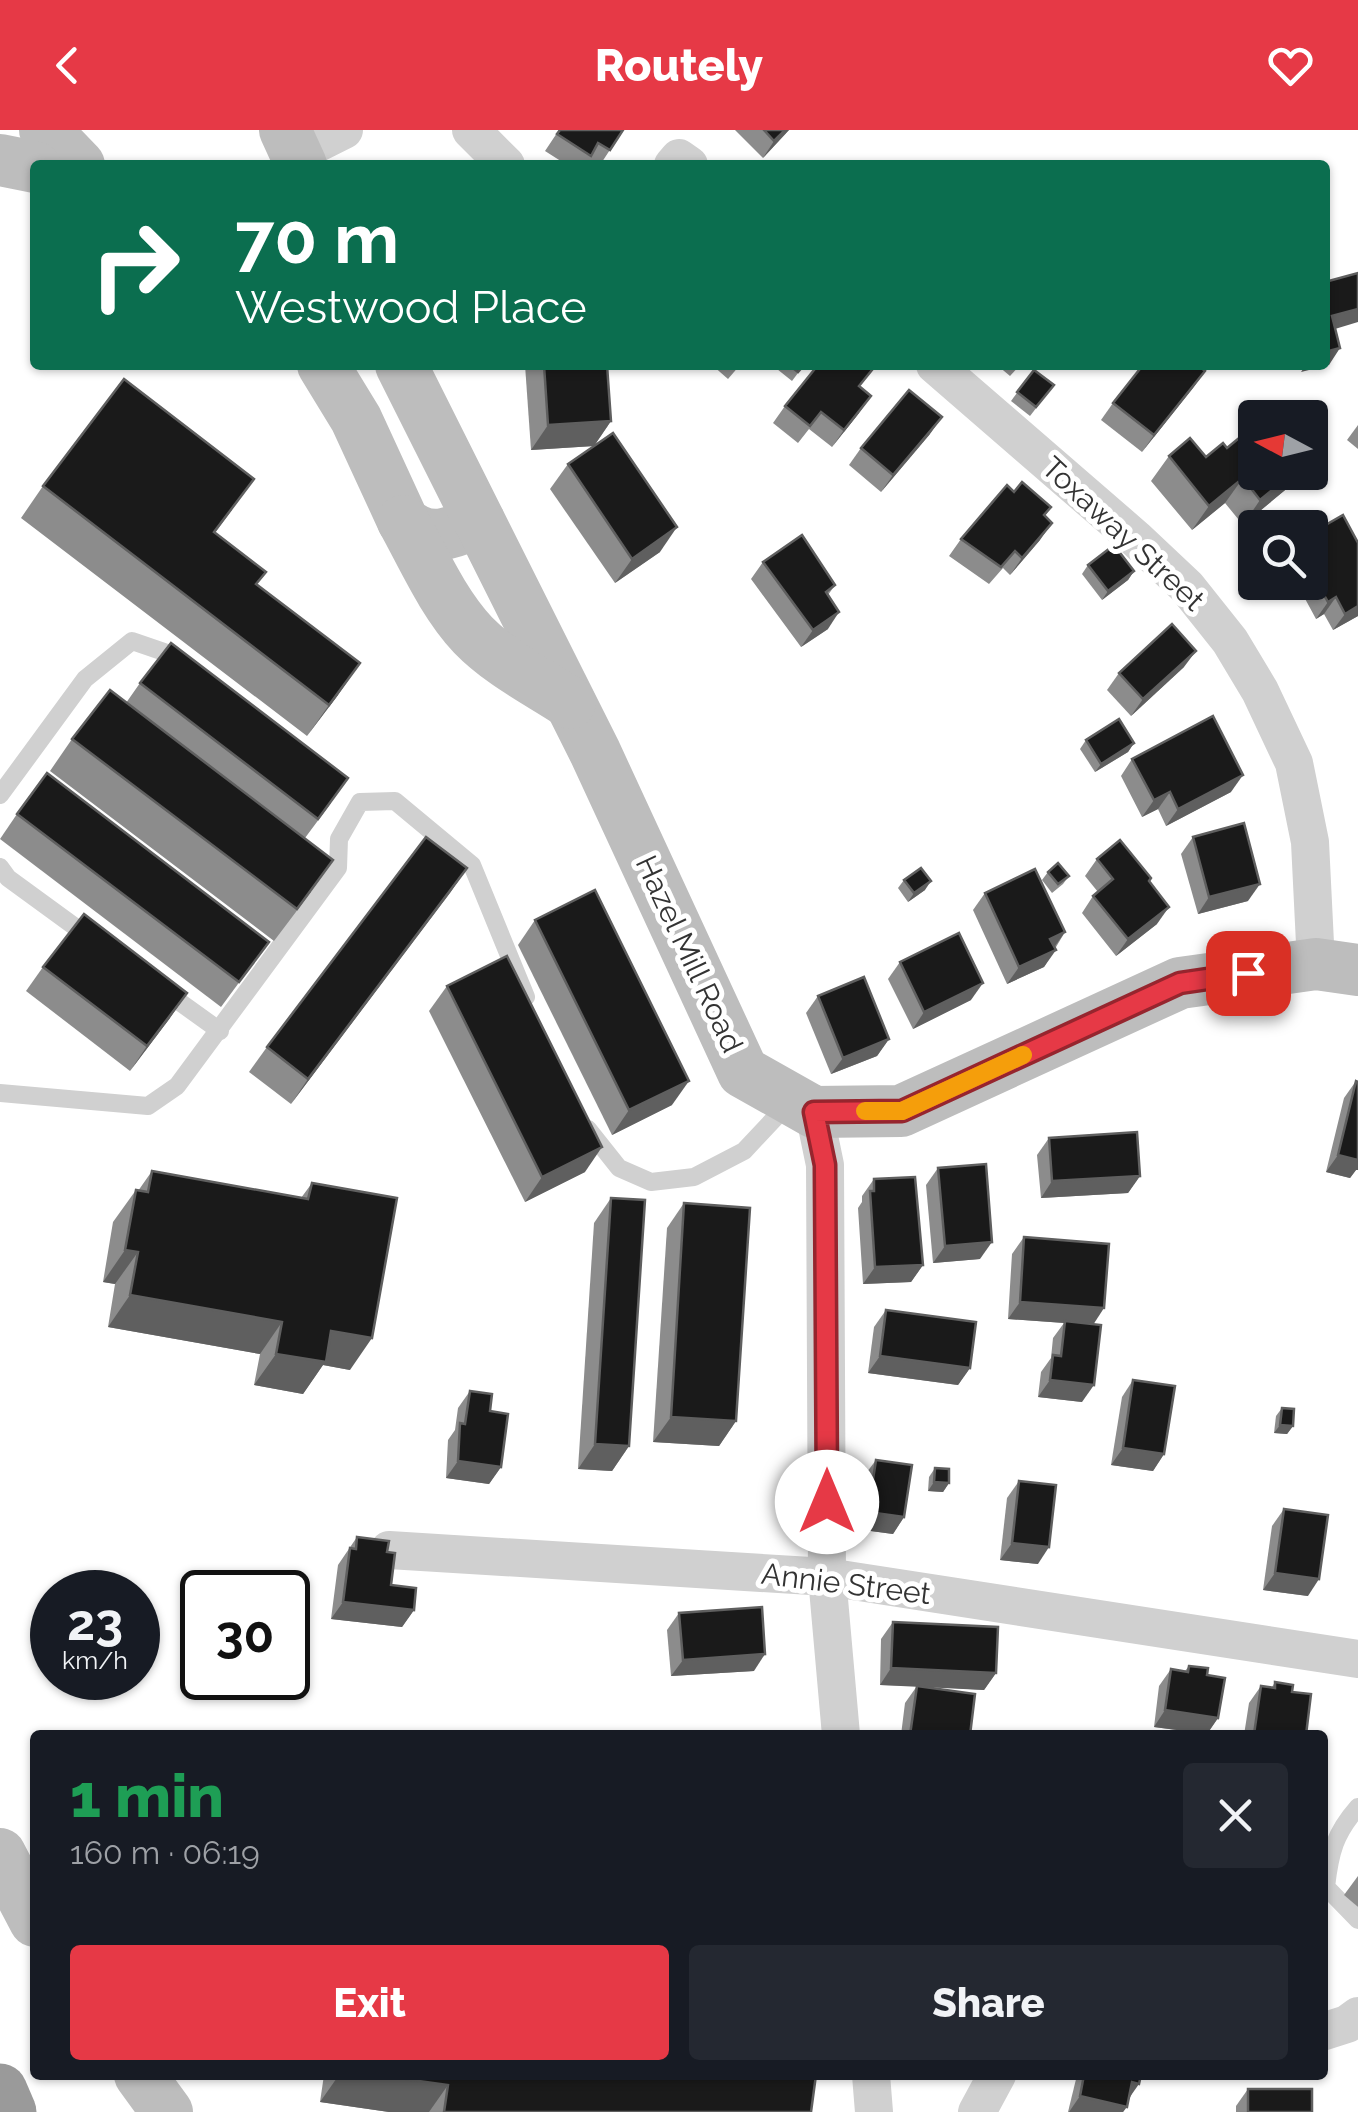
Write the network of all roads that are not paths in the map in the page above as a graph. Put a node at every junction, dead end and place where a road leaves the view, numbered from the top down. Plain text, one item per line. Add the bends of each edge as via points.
1 (44, 130) edge
2 (344, 130) edge
3 (471, 130) edge
4 (294, 150) edge
5 (0, 160) edge
6 (74, 160) edge
7 (501, 160) edge
8 (30, 166) edge
9 (326, 370) edge
10 (404, 370) edge
11 (941, 370) edge
12 (403, 521) junction
13 (480, 521) junction
14 (196, 676) edge
15 (570, 703) junction
16 (0, 795) edge
17 (0, 867) edge
18 (114, 955) edge
19 (1337, 967) edge
20 (144, 977) edge
21 (534, 1015) edge
22 (220, 1031) junction
23 (0, 1094) edge
24 (803, 1106) junction
25 (578, 1116) edge
26 (389, 1550) edge
27 (827, 1577) junction
28 (1358, 1658) edge
29 (841, 1730) edge
30 (1358, 1807) edge
31 (0, 1854) edge
32 (1328, 1878) edge
33 (1328, 1889) edge
34 (30, 1911) edge
35 (1358, 1920) edge
36 (1358, 2016) edge
37 (1328, 2030) edge
38 (144, 2080) edge
39 (871, 2080) edge
40 (994, 2080) edge
41 (0, 2092) edge
42 (9, 2112) edge
43 (167, 2112) edge
44 (874, 2112) edge
45 (977, 2112) edge

1 - 6 street
2 - 4 street
3 - 7 street
5 - 8 street
9 - 12 street
10 - 13 street, Hazel Mill Road
11 - 19 street, Toxaway Street via 1187,586 1230,641 1294,763
12 - 13 street via 438,536
12 - 15 street via 474,636
13 - 15 street, Hazel Mill Road
14 - 16 lane via 166,653 132,640 86,679
15 - 24 street, Hazel Mill Road via 743,1072
17 - 18 lane
19 - 24 street via 1180,983 902,1111
20 - 22 lane
21 - 22 lane via 472,865 395,801 352,796 338,839 338,868
22 - 23 lane via 177,1086 148,1106
24 - 25 lane via 744,1151 694,1177 650,1182 619,1168
24 - 27 street via 825,1165
26 - 27 street, Annie Street
27 - 28 street, Annie Street
27 - 29 street
30 - 32 lane via 1339,1829
31 - 34 street
33 - 35 lane
36 - 37 street
38 - 43 street
39 - 44 street
40 - 45 street
41 - 42 highway

